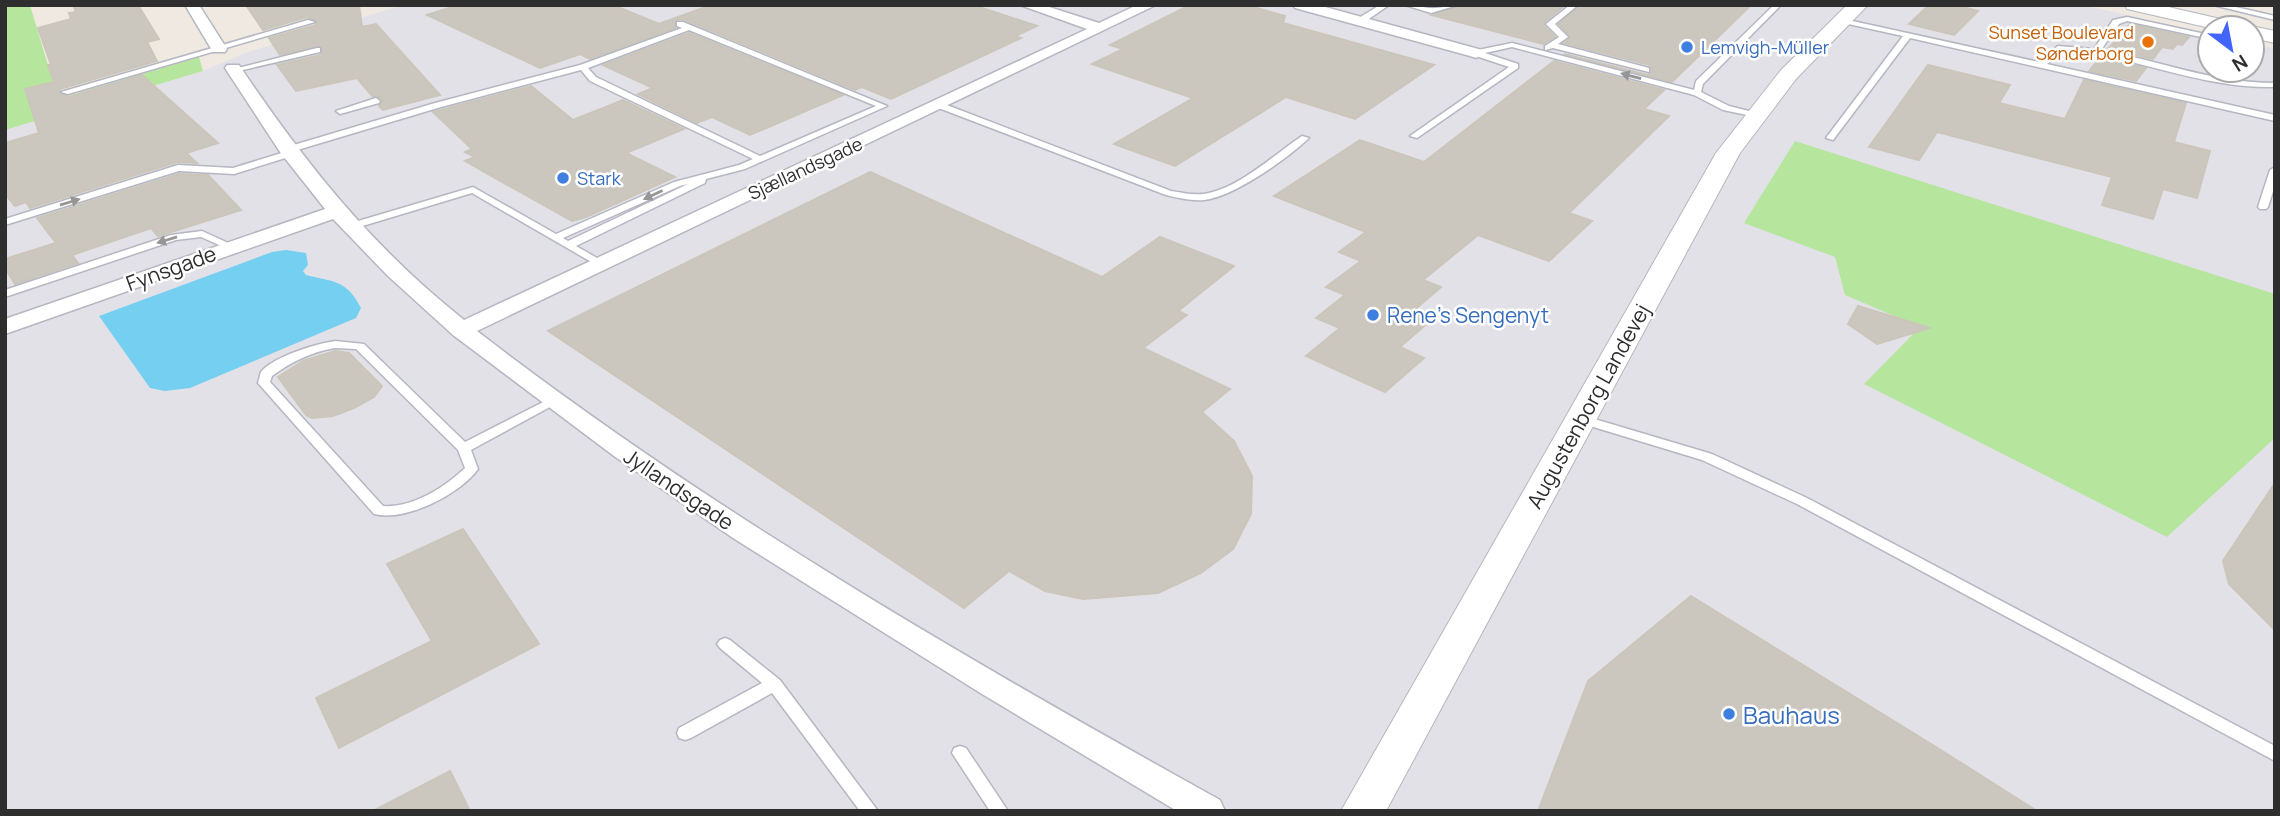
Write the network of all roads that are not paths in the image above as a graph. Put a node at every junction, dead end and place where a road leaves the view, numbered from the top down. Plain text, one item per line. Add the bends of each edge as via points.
1 (192, 5) edge
2 (1027, 5) edge
3 (1149, 5) edge
4 (1300, 5) edge
5 (1386, 5) edge
6 (1408, 5) edge
7 (1455, 5) edge
8 (1575, 5) edge
9 (1778, 5) edge
10 (1859, 5) edge
11 (2134, 5) edge
12 (2216, 5) edge
13 (1845, 13) edge
14 (2275, 18) edge
15 (2196, 19) edge
16 (1360, 21) junction
17 (311, 22) dead end
18 (1100, 28) junction
19 (2196, 34) edge
20 (1907, 36) junction
21 (1552, 45) junction
22 (317, 50) dead end
23 (2096, 51) junction
24 (1476, 53) junction
25 (1542, 53) junction
26 (226, 59) junction
27 (2040, 66) junction
28 (583, 67) junction
29 (1646, 70) dead end
30 (2272, 87) edge
31 (65, 92) dead end
32 (1697, 93) junction
33 (376, 101) dead end
34 (939, 105) junction
35 (340, 111) dead end
36 (1754, 115) junction
37 (2275, 118) edge
38 (1413, 136) dead end
39 (1305, 138) dead end
40 (1830, 138) dead end
41 (291, 151) junction
42 (760, 159) junction
43 (2275, 170) edge
44 (717, 172) junction
45 (2263, 207) dead end
46 (345, 218) junction
47 (5, 222) edge
48 (556, 238) junction
49 (569, 245) junction
50 (232, 247) junction
51 (600, 264) junction
52 (5, 294) edge
53 (5, 327) edge
54 (461, 330) junction
55 (555, 401) junction
56 (1581, 419) junction
57 (464, 448) junction
58 (725, 644) dead end
59 (774, 684) junction
60 (685, 733) dead end
61 (960, 753) dead end
62 (2275, 754) edge
63 (870, 811) edge
64 (1000, 811) edge
65 (1208, 811) edge
66 (1363, 811) edge

1 - 26 street, Jyllandsgade
2 - 18 street
3 - 18 street, Sjællandsgade
4 - 16 street
5 - 16 lane
6 - 7 lane via 1431,11
8 - 21 lane via 1550,24 1564,37
9 - 32 lane via 1699,83
10 - 13 street, Augustenborg Landevej
11 - 15 street
12 - 14 lane
13 - 20 lane
13 - 36 street, Augustenborg Landevej
16 - 24 street
17 - 26 lane
18 - 34 street, Sjællandsgade
19 - 23 lane via 2127,19 2116,22
20 - 27 lane
20 - 40 lane
21 - 25 lane
21 - 29 lane
22 - 26 lane
23 - 27 lane via 2061,48
23 - 30 lane
24 - 25 lane via 1512,45
24 - 38 lane via 1515,66
32 -> 25 lane
26 - 31 lane
26 - 41 street, Jyllandsgade
27 - 37 lane
28 - 41 lane via 450,101
28 - 42 lane via 593,79
28 - 42 lane via 684,26 883,106
32 - 36 lane via 1726,108
33 - 35 lane
34 - 39 lane via 1189,197 1217,195 1231,188
34 - 51 street, Sjællandsgade
36 - 56 street, Augustenborg Landevej via 1728,153
41 - 46 street, Jyllandsgade
47 -> 41 lane via 178,169 234,171
42 - 44 lane
43 - 45 lane
44 -> 48 lane via 677,184
44 - 49 lane via 689,190
46 - 48 lane via 473,190
46 - 50 street, Fynsgade
46 - 54 street, Jyllandsgade via 393,271
48 - 49 lane
49 - 51 lane
50 -> 52 lane via 202,234 175,237
50 - 53 street, Fynsgade
51 - 54 street, Sjællandsgade
54 - 55 street, Jyllandsgade
55 - 57 lane
55 - 65 street, Jyllandsgade via 774,552
56 - 62 lane via 1707,457 1802,501
56 - 66 street, Augustenborg Landevej
57 - 57 lane via 472,469 463,479 403,511 379,512 264,383 266,374 326,345 345,342 360,346
58 - 59 lane
59 - 60 lane
59 - 63 lane
61 - 64 lane

